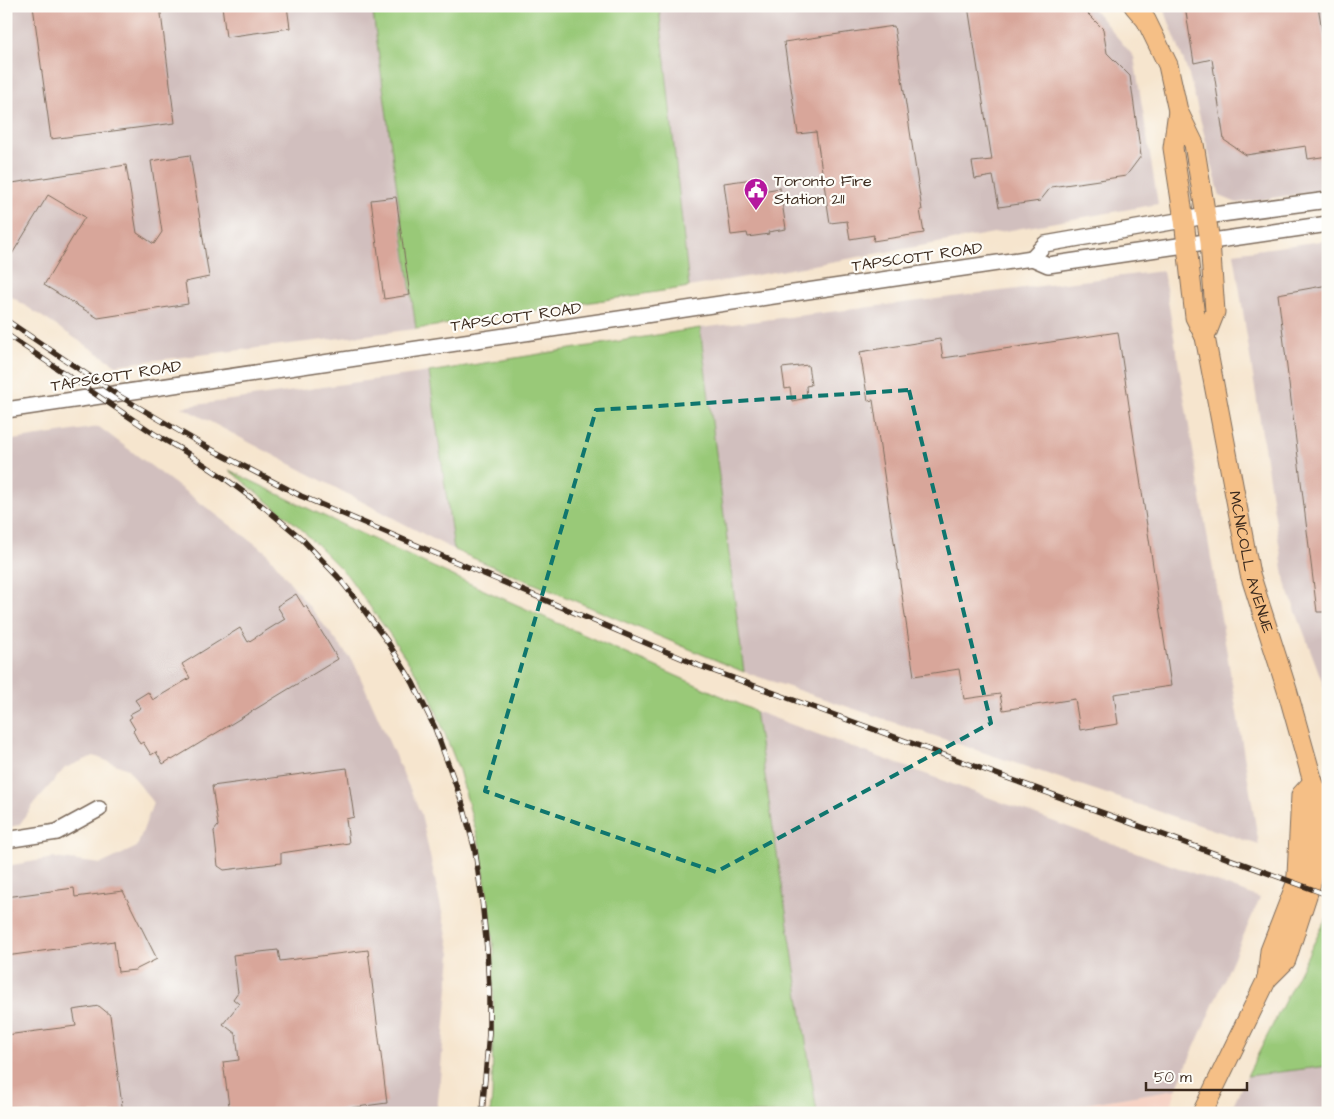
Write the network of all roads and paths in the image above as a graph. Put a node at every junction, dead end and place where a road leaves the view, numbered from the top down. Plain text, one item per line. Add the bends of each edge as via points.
1 (1134, 6) edge
2 (1178, 111) junction
3 (1328, 200) edge
4 (1206, 216) junction
5 (1184, 220) junction
6 (1328, 224) edge
7 (1210, 241) junction
8 (1187, 245) junction
9 (1032, 258) junction
10 (1206, 337) junction
11 (6, 410) edge
12 (99, 809) dead end
13 (6, 840) edge
14 (1202, 1113) edge

1 - 2 main road, MCNICOLL AVENUE via 1146,20 1168,65
2 - 4 main road, MCNICOLL AVENUE via 1194,144
2 - 5 main road, MCNICOLL AVENUE via 1173,148
3 - 4 street
4 - 5 street
4 - 7 main road, MCNICOLL AVENUE
5 - 8 main road, MCNICOLL AVENUE
5 - 9 street via 1045,244
6 - 7 street, TAPSCOTT ROAD
7 - 8 street, TAPSCOTT ROAD
7 - 10 main road, MCNICOLL AVENUE via 1215,312
8 - 9 street, TAPSCOTT ROAD via 1048,265
8 - 10 main road, MCNICOLL AVENUE via 1195,317
9 - 11 street, TAPSCOTT ROAD
10 - 14 main road, MCNICOLL AVENUE via 1250,574 1313,782 1301,796 1296,884 1270,952 1268,979
12 - 13 street via 57,832

